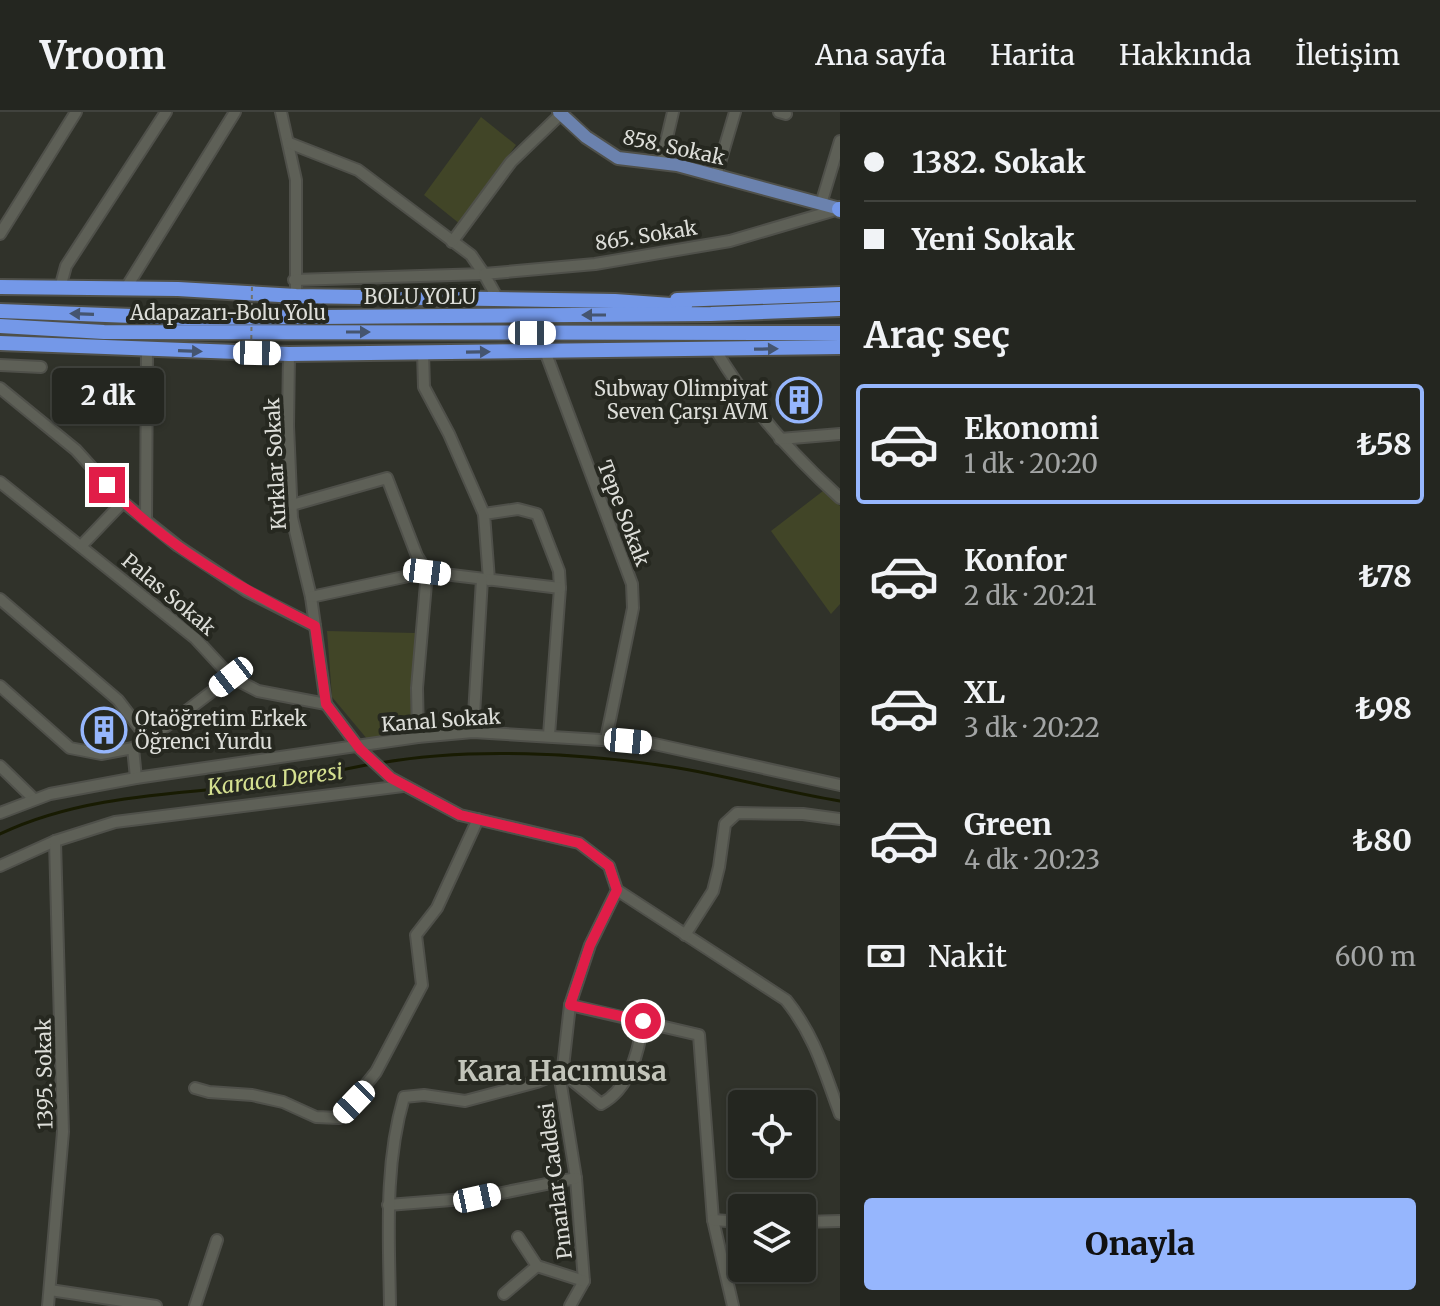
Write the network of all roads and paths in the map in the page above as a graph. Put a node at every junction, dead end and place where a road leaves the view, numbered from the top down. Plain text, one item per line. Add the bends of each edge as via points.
1 (76, 112) edge
2 (166, 112) edge
3 (235, 112) edge
4 (281, 112) edge
5 (673, 112) edge
6 (735, 112) edge
7 (560, 113) edge
8 (840, 141) edge
9 (289, 143) junction
10 (661, 163) junction
11 (716, 176) junction
12 (821, 204) junction
13 (840, 209) edge
14 (0, 234) edge
15 (452, 242) junction
16 (484, 274) junction
17 (294, 280) junction
18 (252, 285) dead end
19 (0, 287) edge
20 (60, 288) junction
21 (126, 288) junction
22 (840, 294) edge
23 (296, 296) junction
24 (499, 301) junction
25 (569, 301) junction
26 (840, 309) edge
27 (0, 311) edge
28 (758, 312) junction
29 (0, 326) edge
30 (750, 333) junction
31 (840, 333) edge
32 (0, 343) edge
33 (840, 347) edge
34 (715, 349) junction
35 (147, 350) junction
36 (617, 350) junction
37 (545, 351) junction
38 (423, 352) junction
39 (289, 354) junction
40 (251, 363) dead end
41 (0, 365) edge
42 (41, 367) dead end
43 (0, 388) edge
44 (840, 434) edge
45 (780, 439) junction
46 (0, 482) edge
47 (840, 498) edge
48 (123, 502) junction
49 (292, 505) junction
50 (484, 514) junction
51 (146, 520) junction
52 (82, 545) junction
53 (427, 572) junction
54 (486, 579) junction
55 (560, 588) junction
56 (311, 597) junction
57 (0, 599) edge
58 (315, 626) junction
59 (231, 677) junction
60 (0, 686) edge
61 (326, 704) junction
62 (473, 732) junction
63 (549, 735) junction
64 (418, 737) junction
65 (147, 738) junction
66 (606, 739) junction
67 (133, 748) junction
68 (359, 748) junction
69 (0, 766) edge
70 (136, 778) junction
71 (840, 785) edge
72 (405, 786) junction
73 (34, 799) junction
74 (0, 813) edge
75 (478, 819) junction
76 (840, 819) edge
77 (55, 841) junction
78 (0, 866) edge
79 (617, 890) junction
80 (685, 935) junction
81 (570, 1005) junction
82 (643, 1021) junction
83 (562, 1072) junction
84 (195, 1088) dead end
85 (840, 1114) edge
86 (576, 1178) junction
87 (388, 1205) junction
88 (713, 1220) junction
89 (728, 1221) edge
90 (840, 1221) edge
91 (816, 1222) edge
92 (518, 1237) dead end
93 (217, 1240) dead end
94 (537, 1266) junction
95 (584, 1281) junction
96 (50, 1290) junction
97 (504, 1294) dead end
98 (48, 1306) edge
99 (156, 1306) edge
100 (195, 1306) edge
101 (390, 1306) edge
102 (570, 1306) edge
103 (733, 1306) edge

1 - 14 street
2 - 20 street via 66,266
3 - 21 street
4 - 9 street
5 - 10 street
6 - 11 street
7 - 10 main road, 858. Sokak via 618,158
7 - 15 street via 511,162
8 - 12 street
9 - 15 street via 358,170
9 - 17 street via 296,180
10 - 11 main road, 858. Sokak
11 - 12 main road, 858. Sokak
12 - 13 main road, 858. Sokak
13 - 16 street, 865. Sokak via 730,241 595,264
15 - 16 street via 471,255
16 - 17 street, 865. Sokak
16 - 24 street
17 - 23 street
18 - 40 path, bridge
19 - 20 highway
20 - 21 highway
21 - 23 highway
22 - 25 highway
23 - 24 highway
24 - 25 highway
25 - 28 highway
26 - 28 highway, BOLU YOLU
28 -> 27 highway, BOLU YOLU via 185,318
29 -> 30 highway, Adapazarı-Bolu Yolu via 104,332
30 - 31 highway, Adapazarı-Bolu Yolu
30 - 36 highway
32 - 35 highway
34 -> 33 highway
34 - 36 highway
34 - 45 street
35 -> 39 highway
35 - 51 street
36 - 37 highway
38 -> 37 highway
37 - 66 street, Tepe Sokak via 632,584 633,608
38 - 39 highway
38 - 50 street via 424,387
39 - 49 street, Kırklar Sokak
41 - 42 street
43 - 48 street via 76,450
44 - 45 street
45 - 47 street
46 - 52 street, Palas Sokak
48 - 51 street
48 - 52 street
49 - 53 street via 387,478
49 - 56 street, Kırklar Sokak
50 - 54 street
50 - 55 street via 518,509 537,514 559,571
51 - 58 street via 246,591
52 - 59 street, Palas Sokak via 195,638
53 - 54 street
53 - 56 street
53 - 64 street
54 - 55 street
54 - 62 street
55 - 63 street
56 - 58 street, Kırklar Sokak
57 - 65 street via 118,700
58 - 61 street, Kırklar Sokak
59 - 61 street, Palas Sokak via 258,691
59 - 65 street
60 - 67 street via 70,748 101,754
61 - 68 street, Kırklar Sokak
62 - 63 street, Kanal Sokak
62 - 64 street, Kanal Sokak
63 - 66 street, Kanal Sokak
64 - 68 street, Kanal Sokak
65 - 67 street
66 - 71 street, Kanal Sokak via 650,743
67 - 70 street
68 - 70 street, Kanal Sokak
68 - 72 street, Kırklar Sokak
69 - 73 street
70 - 73 street, Kanal Sokak
72 - 75 street
72 - 77 street via 115,822
73 - 74 street, Kanal Sokak
75 - 79 street via 579,843 609,866
75 - 84 street via 437,908 416,935 422,985 376,1072 339,1118 316,1117 252,1095
76 - 80 street via 737,813 725,824 713,891
77 - 78 street
77 - 96 street, 1395. Sokak via 63,1132
79 - 80 street
79 - 81 street, Pınarlar Caddesi via 590,945
80 - 85 street via 786,1000 815,1045
81 - 82 street
81 - 83 street, Pınarlar Caddesi
82 - 83 street via 629,1073 612,1098 601,1104
82 - 88 street via 699,1035
83 - 86 street, Pınarlar Caddesi
83 - 87 street via 465,1101 404,1097 394,1131
86 - 87 street via 477,1198
86 - 95 street, Pınarlar Caddesi
87 - 101 street
88 - 89 street
88 - 103 street
90 - 91 street
92 - 94 street
93 - 100 street
94 - 95 street
94 - 97 street
95 - 102 street, Pınarlar Caddesi
96 - 98 street, 1395. Sokak
96 - 99 street

